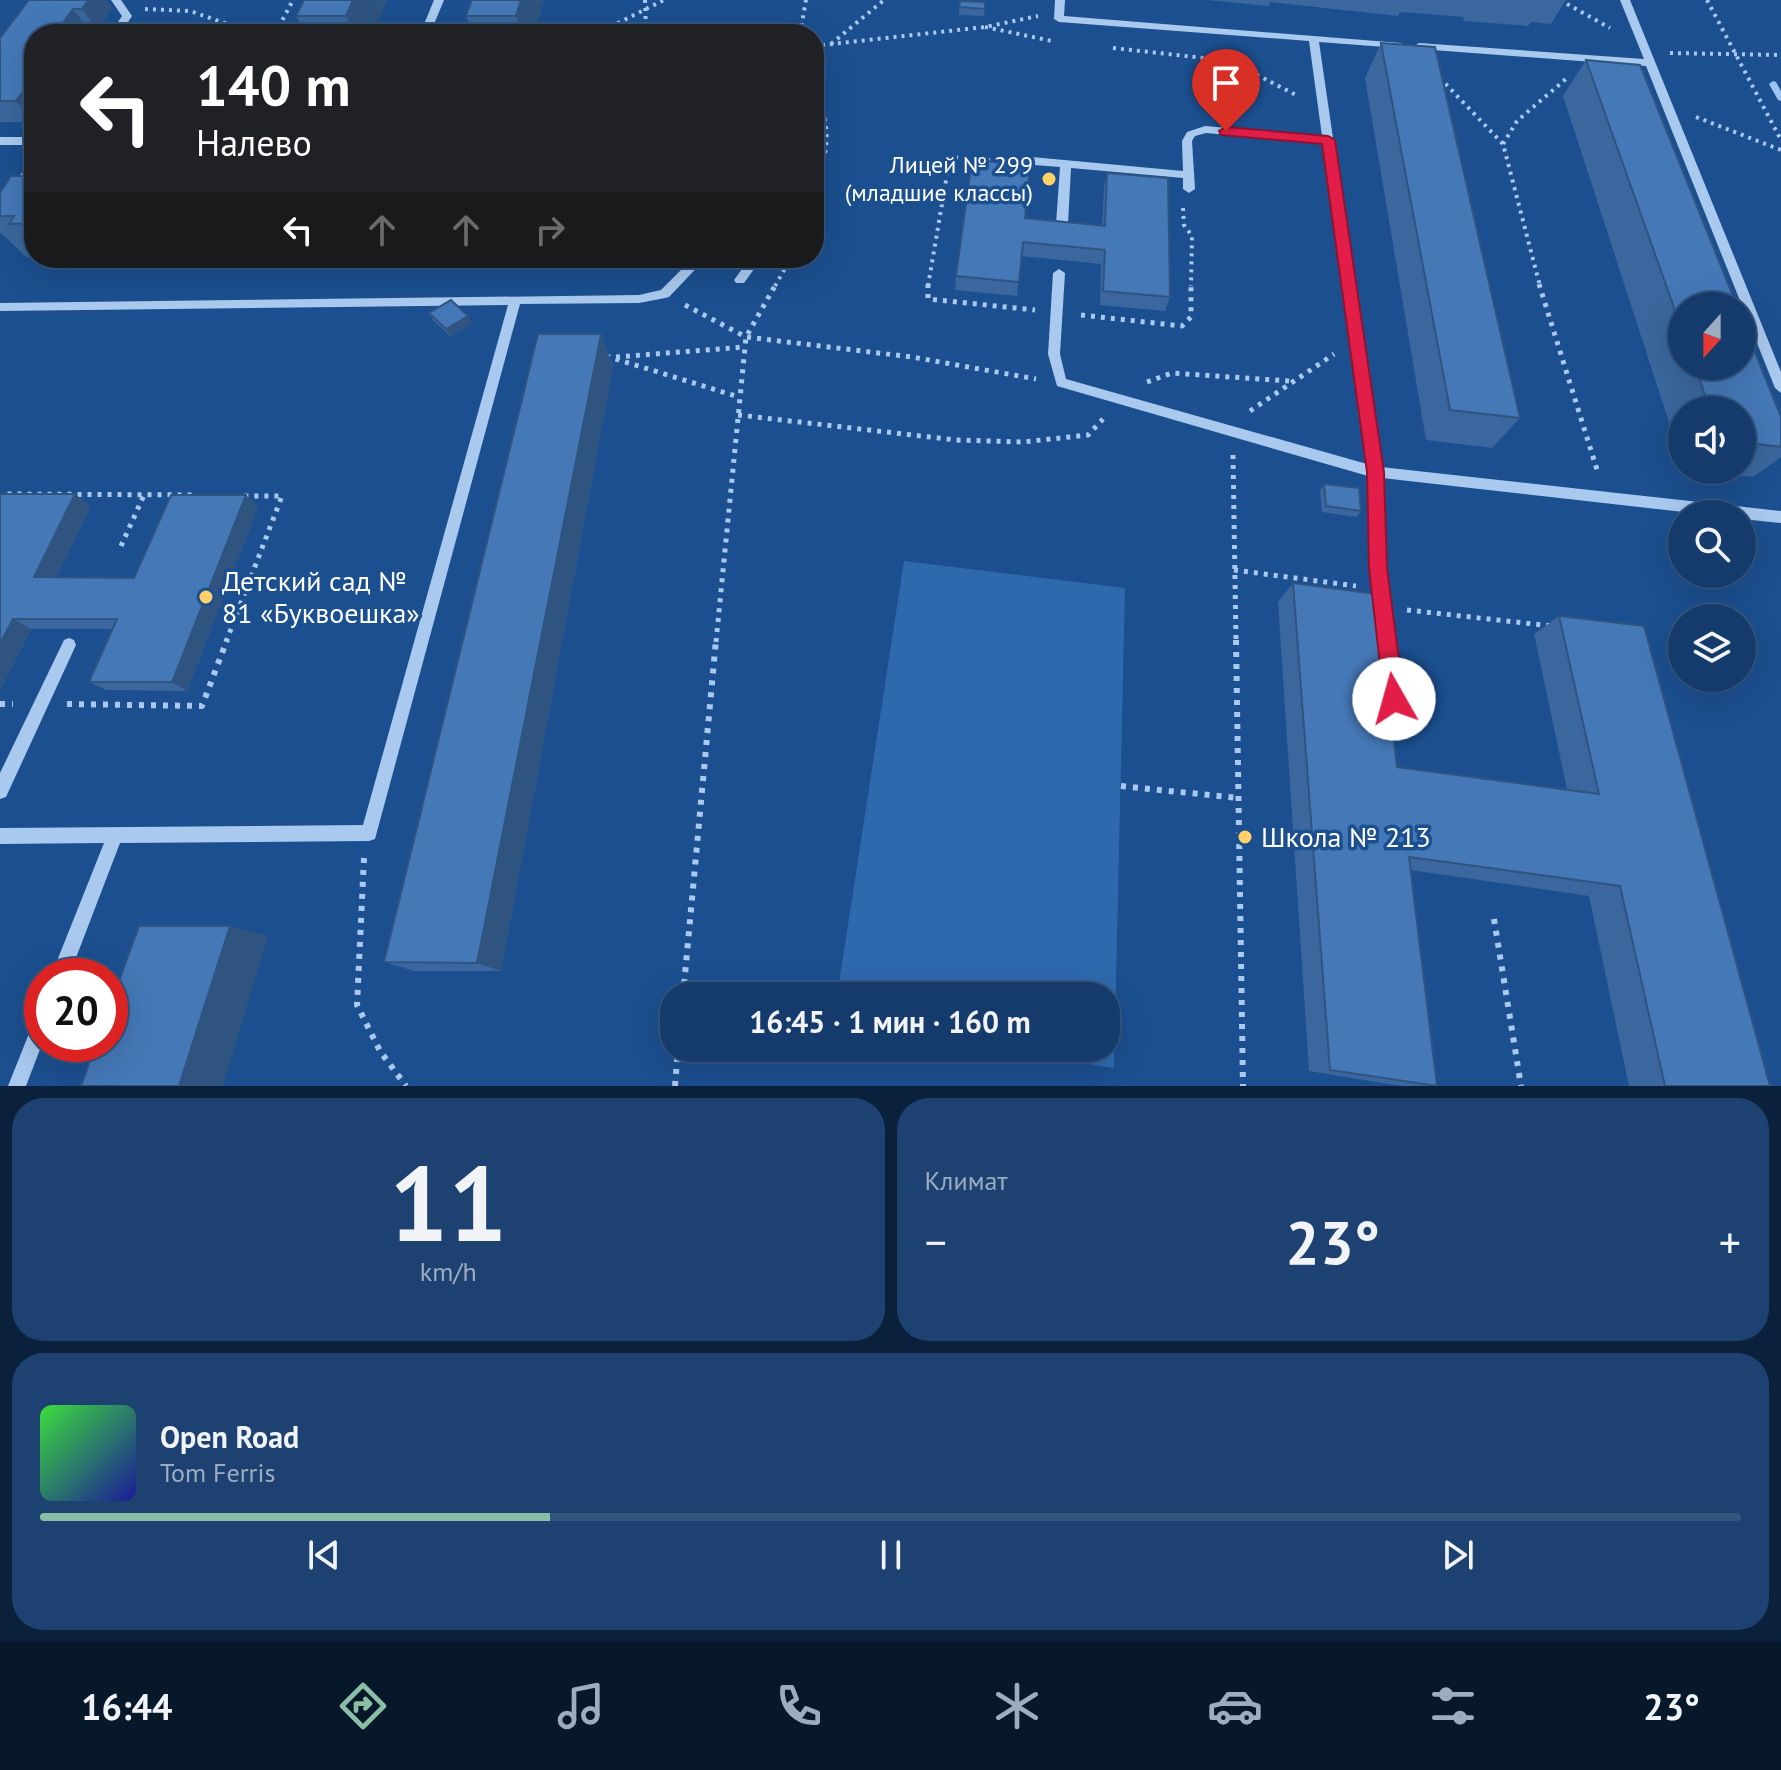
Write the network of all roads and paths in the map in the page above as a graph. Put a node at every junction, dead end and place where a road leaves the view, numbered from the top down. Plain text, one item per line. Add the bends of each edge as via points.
1 (116, 0) edge
2 (293, 0) edge
3 (439, 0) edge
4 (645, 0) edge
5 (664, 0) edge
6 (806, 0) edge
7 (884, 0) edge
8 (1060, 0) edge
9 (1560, 0) edge
10 (1625, 0) edge
11 (1707, 0) edge
12 (646, 9) junction
13 (126, 10) junction
14 (1059, 19) junction
15 (122, 24) edge
16 (226, 24) edge
17 (280, 24) edge
18 (429, 24) edge
19 (616, 24) edge
20 (646, 24) edge
21 (802, 24) edge
22 (1314, 39) junction
23 (824, 45) edge
24 (830, 45) junction
25 (1408, 45) junction
26 (1212, 52) dead end
27 (1647, 52) junction
28 (1734, 55) junction
29 (1781, 55) edge
30 (1584, 58) junction
31 (1666, 105) junction
32 (1324, 109) junction
33 (824, 112) edge
34 (1328, 140) junction
35 (1781, 140) edge
36 (0, 141) edge
37 (24, 141) edge
38 (1503, 144) junction
39 (1781, 150) edge
40 (824, 157) edge
41 (1021, 160) dead end
42 (1066, 164) junction
43 (1188, 175) junction
44 (24, 179) edge
45 (1189, 189) dead end
46 (0, 216) edge
47 (1062, 224) edge
48 (690, 268) edge
49 (749, 268) edge
50 (785, 268) edge
51 (1059, 273) dead end
52 (740, 280) dead end
53 (665, 294) junction
54 (515, 300) junction
55 (0, 307) edge
56 (746, 337) junction
57 (744, 347) junction
58 (597, 353) edge
59 (1336, 353) dead end
60 (611, 357) junction
61 (1779, 380) edge
62 (1289, 381) junction
63 (1061, 382) junction
64 (739, 397) junction
65 (1121, 399) junction
66 (1247, 413) dead end
67 (738, 415) junction
68 (1235, 430) junction
69 (1375, 472) junction
70 (144, 495) junction
71 (205, 495) edge
72 (236, 496) edge
73 (0, 498) edge
74 (1604, 498) junction
75 (1781, 517) edge
76 (121, 546) dead end
77 (1234, 570) junction
78 (1381, 589) junction
79 (1382, 607) junction
80 (1565, 628) edge
81 (69, 645) dead end
82 (0, 704) edge
83 (41, 704) junction
84 (1398, 729) dead end
85 (1121, 786) dead end
86 (0, 791) edge
87 (1238, 798) junction
88 (369, 833) junction
89 (0, 836) edge
90 (115, 836) junction
91 (1494, 919) dead end
92 (67, 958) edge
93 (684, 982) edge
94 (26, 1062) edge
95 (677, 1062) edge
96 (17, 1086) edge
97 (406, 1086) edge
98 (675, 1086) edge
99 (1243, 1086) edge
100 (1521, 1086) edge

1 - 13 lane
2 - 17 path
3 - 18 lane
4 - 12 path
5 - 12 path
6 - 21 path
7 - 24 path
8 - 14 lane
9 - 27 path
10 - 27 lane
11 - 28 path
12 - 19 path
12 - 20 path
13 - 15 lane
13 - 16 path via 182,9
14 - 22 lane
14 - 24 path via 1041,15
22 - 25 lane
22 - 32 lane
23 - 24 path
25 - 30 lane
25 - 38 path
26 - 32 path
27 - 28 path
27 - 30 lane
27 - 31 lane
28 - 29 path
28 - 35 path
30 - 38 path via 1560,86 1524,110
31 - 39 path
31 - 61 lane
32 - 34 lane
33 - 40 path via 829,137
34 - 43 lane via 1205,129 1187,141
34 - 69 lane
36 - 37 lane
38 - 74 path
41 - 42 lane
42 - 43 lane
42 - 47 lane
43 - 45 lane
44 - 46 lane
48 - 53 lane
49 - 52 lane
50 - 56 path
51 - 63 lane via 1054,354
53 - 54 lane
53 - 56 path
54 - 55 lane
54 - 88 lane
56 - 57 path
56 - 63 path
57 - 60 path
57 - 64 path
58 - 60 path
59 - 62 path
60 - 64 path
62 - 65 path via 1172,373 1155,377
62 - 66 path
63 - 65 lane
64 - 67 path
65 - 67 path via 1088,435 1036,443
65 - 68 lane
67 - 93 path
68 - 69 lane
68 - 77 path
69 - 74 lane
69 - 78 lane
70 - 71 path
70 - 73 path
70 - 76 path
72 - 83 path via 282,496 202,706
74 - 75 lane
77 - 78 path
77 - 87 path
78 - 79 lane
79 - 80 path
79 - 84 lane
81 - 83 lane
82 - 83 path
83 - 86 lane
85 - 87 path
87 - 99 path
88 - 90 lane
88 - 97 path via 361,872 357,1005 380,1051
89 - 90 lane
90 - 92 lane
91 - 100 path
94 - 96 lane
95 - 98 path

